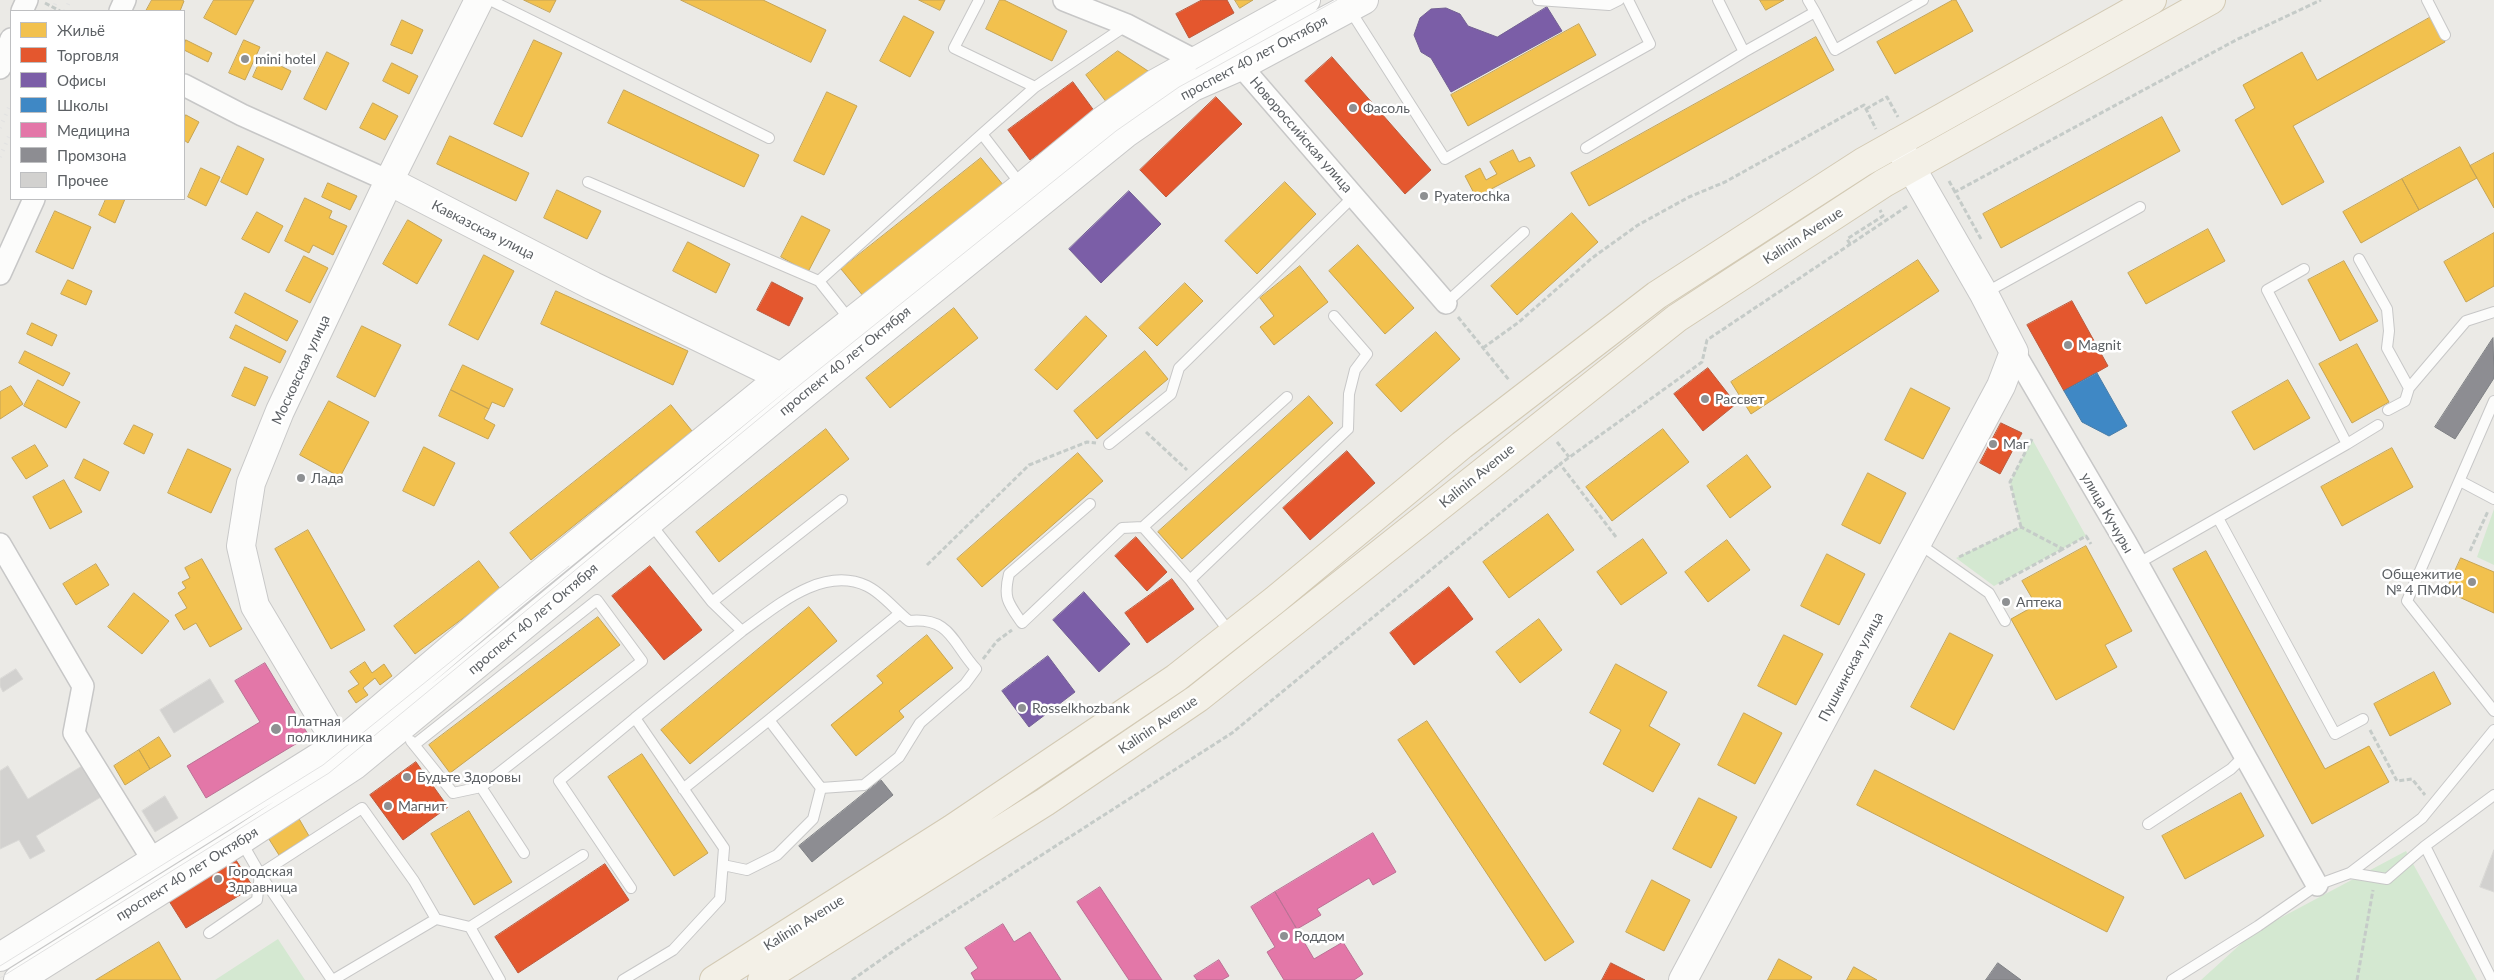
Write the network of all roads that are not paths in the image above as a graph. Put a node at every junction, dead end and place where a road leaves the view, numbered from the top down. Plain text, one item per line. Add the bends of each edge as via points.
1 (479, 0) edge
2 (490, 0) edge
3 (979, 0) edge
4 (1064, 0) edge
5 (1306, 0) edge
6 (1538, 0) edge
7 (1619, 0) edge
8 (1628, 0) edge
9 (1718, 0) edge
10 (1808, 0) edge
11 (1923, 0) edge
12 (2152, 0) edge
13 (2211, 0) edge
14 (2427, 0) edge
15 (1357, 4) edge
16 (1815, 12) junction
17 (1127, 25) junction
18 (2446, 35) dead end
19 (10, 42) edge
20 (1744, 52) junction
21 (1196, 61) junction
22 (1241, 66) junction
23 (0, 68) edge
24 (185, 86) edge
25 (1035, 87) junction
26 (1891, 131) junction
27 (982, 134) junction
28 (769, 138) dead end
29 (1586, 148) dead end
30 (1910, 169) junction
31 (389, 181) junction
32 (588, 182) dead end
33 (1023, 186) junction
34 (1354, 196) junction
35 (34, 200) edge
36 (2140, 207) dead end
37 (1524, 232) dead end
38 (2359, 259) dead end
39 (2304, 269) dead end
40 (0, 274) edge
41 (819, 280) junction
42 (1984, 294) junction
43 (1446, 303) joint
44 (2494, 312) edge
45 (1334, 316) dead end
46 (852, 322) junction
47 (2014, 352) junction
48 (781, 377) junction
49 (2409, 388) junction
50 (1287, 397) dead end
51 (2494, 401) edge
52 (2388, 410) dead end
53 (2378, 426) dead end
54 (1109, 444) dead end
55 (2347, 444) junction
56 (2460, 481) junction
57 (2494, 498) edge
58 (842, 500) dead end
59 (1090, 504) dead end
60 (2218, 518) junction
61 (650, 522) junction
62 (1143, 527) junction
63 (1917, 542) junction
64 (0, 544) edge
65 (2137, 564) junction
66 (1190, 580) junction
67 (712, 602) junction
68 (899, 614) junction
69 (2005, 622) dead end
70 (742, 631) junction
71 (1231, 634) junction
72 (2494, 710) edge
73 (635, 718) junction
74 (2363, 718) road end
75 (769, 720) junction
76 (2494, 730) edge
77 (408, 736) junction
78 (346, 755) junction
79 (2244, 756) junction
80 (481, 787) junction
81 (821, 788) junction
82 (683, 789) junction
83 (2494, 795) edge
84 (2148, 824) dead end
85 (241, 840) junction
86 (2425, 846) junction
87 (524, 853) dead end
88 (583, 855) dead end
89 (154, 862) junction
90 (723, 865) junction
91 (2350, 873) junction
92 (260, 874) junction
93 (2317, 885) junction
94 (631, 888) dead end
95 (436, 919) junction
96 (470, 927) junction
97 (209, 933) dead end
98 (0, 958) edge
99 (18, 980) edge
100 (332, 980) edge
101 (500, 980) edge
102 (623, 980) edge
103 (714, 980) edge
104 (762, 980) edge
105 (1683, 980) edge
106 (2172, 980) edge
107 (2492, 980) edge

1 - 31 street, Московская улица
2 - 28 lane
3 - 25 lane via 954,48
4 - 17 street, Новороссийская улица
5 - 21 street, проспект 40 лет Октября
6 - 7 lane via 1608,5
8 - 15 lane via 1650,44 1445,159
9 - 20 lane
10 - 16 lane
11 - 16 lane via 1835,50
12 - 26 main road, Kalinin Avenue
13 - 30 main road, Kalinin Avenue
14 - 18 lane
15 - 22 street, проспект 40 лет Октября
16 - 20 lane
17 - 21 street, Новороссийская улица
17 - 25 lane
19 - 23 street
20 - 29 lane
21 - 22 street, Новороссийская улица
21 - 33 street, проспект 40 лет Октября via 1156,83 1102,121
22 - 34 street, Новороссийская улица
22 - 61 street, проспект 40 лет Октября via 1193,87 1126,134
24 - 31 street, Кавказская улица via 242,115
25 - 27 lane
26 - 30 street, улица Кучуры
26 - 71 main road, Kalinin Avenue via 1863,162 1658,295 1462,445
27 - 33 lane
27 - 41 lane
30 - 42 street, улица Кучуры
30 - 104 main road, Kalinin Avenue via 1678,318 1198,698 1045,802
31 - 48 street, Кавказская улица via 593,286
31 - 78 street, Московская улица via 280,411 254,474 241,546 255,606
32 - 41 lane
33 - 46 street, проспект 40 лет Октября
34 - 43 street, Новороссийская улица
34 - 54 lane via 1179,368 1171,394
35 - 40 street
36 - 42 lane
37 - 43 lane
38 - 49 lane via 2387,308 2390,331 2387,348
39 - 55 lane via 2267,290
41 - 46 lane
42 - 47 street, улица Кучуры
44 - 49 lane via 2466,321
45 - 66 lane via 1367,354 1355,370 1349,394 1348,429
46 - 48 street, проспект 40 лет Октября
47 - 63 street, Пушкинская улица via 2001,386
47 - 65 street, улица Кучуры
48 - 78 street, проспект 40 лет Октября via 509,599
49 - 52 lane via 2405,401
50 - 62 lane
51 - 56 lane
53 - 55 lane
55 - 60 lane
56 - 57 lane
56 - 72 lane via 2407,601
58 - 67 lane
59 - 62 lane via 1009,574 1005,591 1010,606 1022,623 1122,528
60 - 65 lane
60 - 74 lane via 2335,734
61 - 67 lane
61 - 77 street, проспект 40 лет Октября
62 - 66 lane
63 - 69 lane via 1989,593
63 - 105 street, Пушкинская улица
64 - 89 street via 83,686 74,733
65 - 79 street, улица Кучуры
66 - 71 lane
67 - 70 lane
68 - 70 lane via 868,586 844,579 817,584 789,598
68 - 75 lane
68 - 81 lane via 909,621 925,619 940,624 976,669 966,684 920,722 899,758 864,785
70 - 73 lane
71 - 103 main road, Kalinin Avenue via 1176,678 1072,750
73 - 82 lane
73 - 94 lane via 559,781
75 - 81 lane
75 - 82 lane
76 - 91 lane via 2422,818
77 - 78 street, проспект 40 лет Октября
77 - 80 lane via 453,793
77 - 80 lane via 597,600 642,661
78 - 85 street, проспект 40 лет Октября
78 - 89 street, проспект 40 лет Октября
79 - 84 lane via 2231,769
79 - 93 street, улица Кучуры
80 - 87 lane
81 - 90 lane via 813,819 777,855 747,870
82 - 90 lane via 724,848
83 - 86 lane
85 - 92 lane
85 - 99 street, проспект 40 лет Октября
86 - 91 lane via 2387,879
86 - 107 lane
88 - 96 lane
89 - 98 street, проспект 40 лет Октября
90 - 102 lane via 720,899 673,950
91 - 93 lane
92 - 95 lane via 362,808 414,881
92 - 97 lane via 257,900
92 - 100 lane
93 - 106 lane
95 - 96 lane
95 - 100 lane
96 - 101 lane

